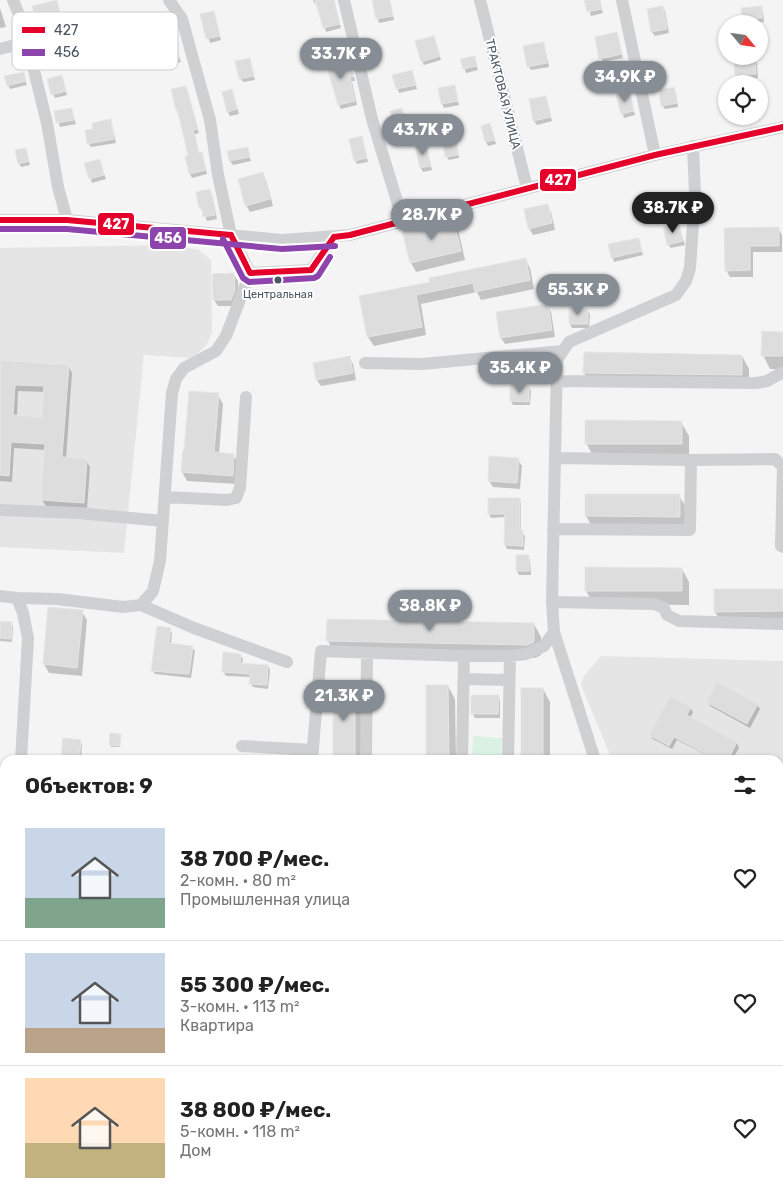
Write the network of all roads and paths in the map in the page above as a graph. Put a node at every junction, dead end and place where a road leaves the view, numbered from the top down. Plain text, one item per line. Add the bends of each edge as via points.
1 (13, 0) edge
2 (169, 0) edge
3 (344, 0) edge
4 (480, 0) edge
5 (622, 0) edge
6 (18, 12) edge
7 (177, 12) edge
8 (178, 14) edge
9 (33, 70) edge
10 (783, 127) edge
11 (693, 146) junction
12 (655, 155) junction
13 (526, 188) junction
14 (0, 220) edge
15 (67, 220) junction
16 (403, 221) junction
17 (231, 235) junction
18 (334, 236) junction
19 (250, 273) junction
20 (562, 351) junction
21 (365, 363) dead end
22 (783, 372) edge
23 (557, 381) junction
24 (246, 397) dead end
25 (555, 458) junction
26 (691, 460) junction
27 (783, 466) edge
28 (164, 497) junction
29 (0, 510) edge
30 (163, 521) junction
31 (553, 529) junction
32 (783, 548) edge
33 (0, 596) edge
34 (17, 598) junction
35 (552, 602) junction
36 (141, 605) junction
37 (783, 624) edge
38 (554, 632) junction
39 (368, 653) junction
40 (464, 656) junction
41 (510, 656) junction
42 (288, 662) dead end
43 (464, 679) junction
44 (510, 680) junction
45 (242, 746) dead end
46 (21, 755) edge
47 (312, 755) edge
48 (366, 755) edge
49 (462, 755) edge
50 (508, 755) edge
51 (594, 755) edge

1 - 6 street
2 - 7 street
3 - 16 street via 372,119
4 - 13 street, ТРАКТОВАЯ УЛИЦА
5 - 12 street
8 - 17 street via 210,120
9 - 15 street
10 - 11 street
11 - 12 street
11 - 20 street via 695,195 690,268 686,282 676,295 569,342
12 - 13 street
13 - 16 street
14 - 15 street
15 - 17 street
16 - 18 street
17 - 18 street via 282,240
17 - 19 street
18 - 19 street via 311,270
19 - 28 street via 226,336 216,351 184,368 176,379 172,393
20 - 21 street via 422,364
20 - 23 street via 557,360
22 - 23 street via 756,383
23 - 25 street
24 - 28 street via 240,488 236,498
25 - 26 street
25 - 31 street
26 - 27 street via 775,458
26 - 31 street via 690,530
27 - 32 street
28 - 30 street
29 - 30 street
30 - 36 street via 160,561 153,591
31 - 35 street
33 - 34 street
34 - 36 street
34 - 46 street via 28,638
35 - 37 street via 654,604 679,621
35 - 38 street
36 - 42 street
38 - 41 street via 544,646 526,654
38 - 51 street
39 - 40 street
39 - 47 street via 321,651
39 - 48 street
40 - 41 street
40 - 43 street
41 - 44 street
43 - 44 street
43 - 49 street
44 - 50 street
45 - 47 street

